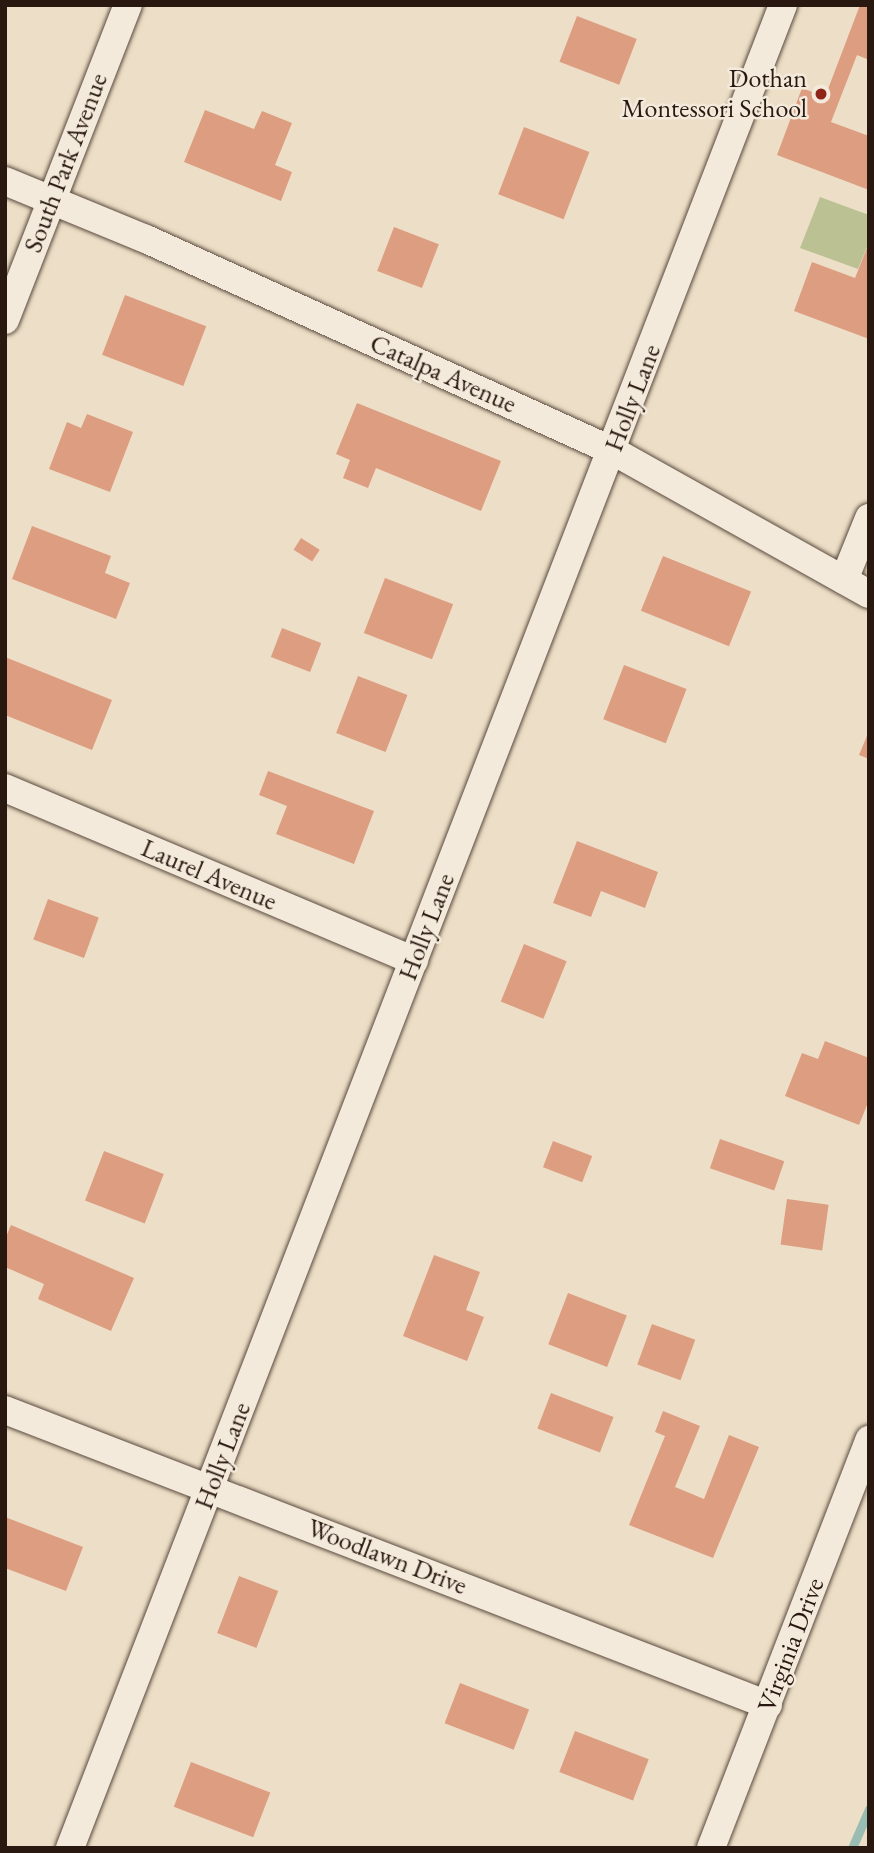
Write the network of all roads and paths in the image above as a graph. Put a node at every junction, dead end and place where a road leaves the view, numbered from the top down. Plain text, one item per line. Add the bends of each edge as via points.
1 (128, 5) edge
2 (783, 5) edge
3 (5, 181) edge
4 (52, 199) junction
5 (5, 320) edge
6 (613, 452) junction
7 (869, 518) edge
8 (844, 580) junction
9 (869, 594) edge
10 (5, 788) edge
11 (414, 961) junction
12 (5, 1410) edge
13 (869, 1440) edge
14 (211, 1489) junction
15 (768, 1705) junction
16 (70, 1848) edge
17 (711, 1848) edge

1 - 4 street, South Park Avenue
2 - 6 street, Holly Lane
3 - 4 street, Catalpa Avenue
4 - 5 street, South Park Avenue
4 - 6 street, Catalpa Avenue
6 - 8 street, Catalpa Avenue
6 - 11 street, Holly Lane
7 - 8 street
8 - 9 street, Catalpa Avenue
10 - 11 street, Laurel Avenue
11 - 14 street, Holly Lane
12 - 14 street, Woodlawn Drive
13 - 15 street, Virginia Drive
14 - 15 street, Woodlawn Drive
14 - 16 street, Holly Lane
15 - 17 street, Virginia Drive

